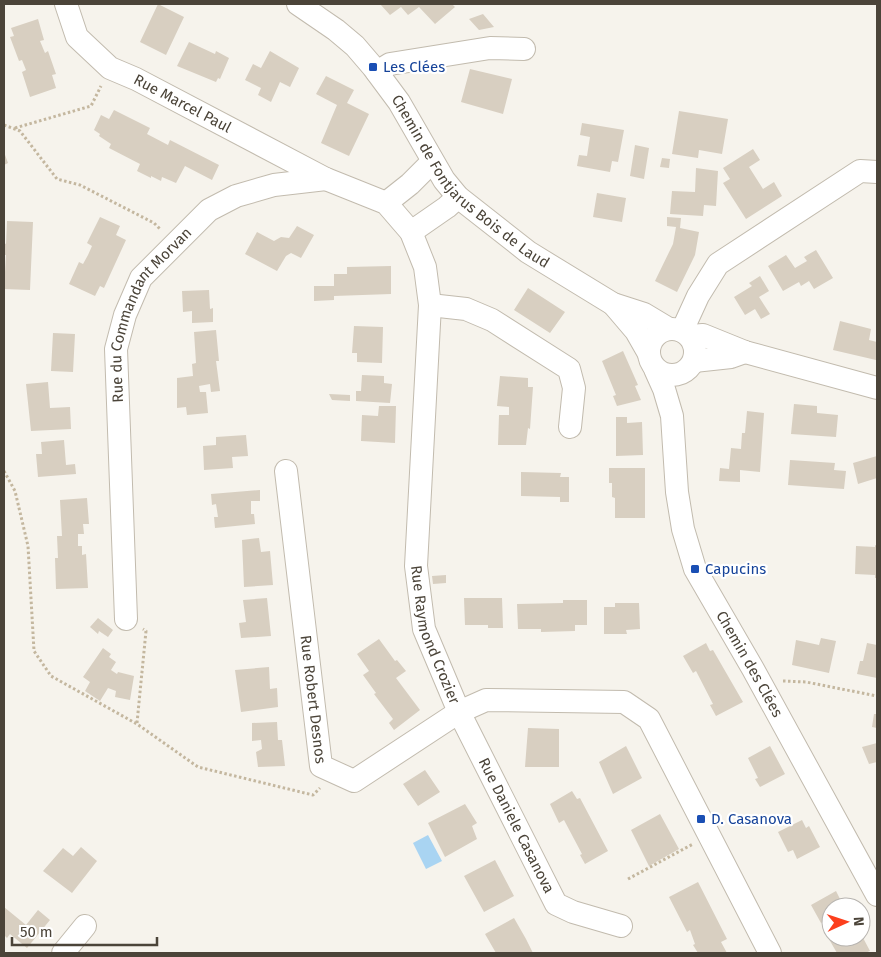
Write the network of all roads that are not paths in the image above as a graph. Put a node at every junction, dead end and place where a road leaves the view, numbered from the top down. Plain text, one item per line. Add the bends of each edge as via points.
1 (66, 4) edge
2 (298, 4) edge
3 (524, 49) dead end
4 (377, 72) junction
5 (432, 162) junction
6 (877, 172) edge
7 (326, 179) junction
8 (458, 197) junction
9 (386, 204) junction
10 (411, 232) junction
11 (613, 304) junction
12 (430, 305) junction
13 (680, 332) junction
14 (745, 352) junction
15 (652, 360) junction
16 (688, 367) junction
17 (877, 388) edge
18 (672, 416) junction
19 (570, 427) dead end
20 (286, 471) dead end
21 (126, 619) road end
22 (459, 712) junction
23 (877, 895) edge
24 (85, 926) dead end
25 (620, 926) dead end
26 (63, 953) edge
27 (770, 953) edge

1 - 7 street, Rue Marcel Paul via 77,36 110,68
2 - 4 street, Chemin de Fontjarus Bois de Laud via 355,46
3 - 4 street via 490,48 390,64
4 - 5 street, Chemin de Fontjarus Bois de Laud
5 - 8 street, Chemin de Fontjarus Bois de Laud
5 - 9 street
6 - 13 street via 860,171 718,264
7 - 9 street, Rue du Commandant Morvan
7 - 21 street, Rue du Commandant Morvan via 274,185 236,196 209,210 140,278 116,349
8 - 10 street
8 - 11 street, Chemin de Fontjarus Bois de Laud via 528,252
9 - 10 street, Rue du Commandant Morvan
10 - 12 street, Rue Raymond Crozier via 425,267
11 - 13 street, Chemin de Fontjarus Bois de Laud via 644,314
11 - 15 street, Chemin de Fontjarus Bois de Laud via 636,331
12 - 19 street via 466,309 492,320 569,369 574,388
12 - 22 street, Rue Raymond Crozier via 416,566 424,629
13 - 14 street, Chemin de Fontjarus Bois de Laud via 703,335
13 - 15 street via 656,335 650,342
13 - 16 street via 694,343 696,352
14 - 16 street, Chemin de Fontjarus Bois de Laud
14 - 17 street, Chemin de Fontjarus Bois de Laud
15 - 16 street via 663,374 673,376
15 - 18 street, Chemin des Clées
16 - 18 street, Chemin des Clées
18 - 23 street, Chemin des Clées via 677,492 683,529 695,569
20 - 22 street, Rue Robert Desnos via 321,766 354,781
22 - 25 street, Rue Daniele Casanova via 556,904
22 - 27 street, Rue Raymond Crozier via 486,700 624,702 649,718
24 - 26 street

